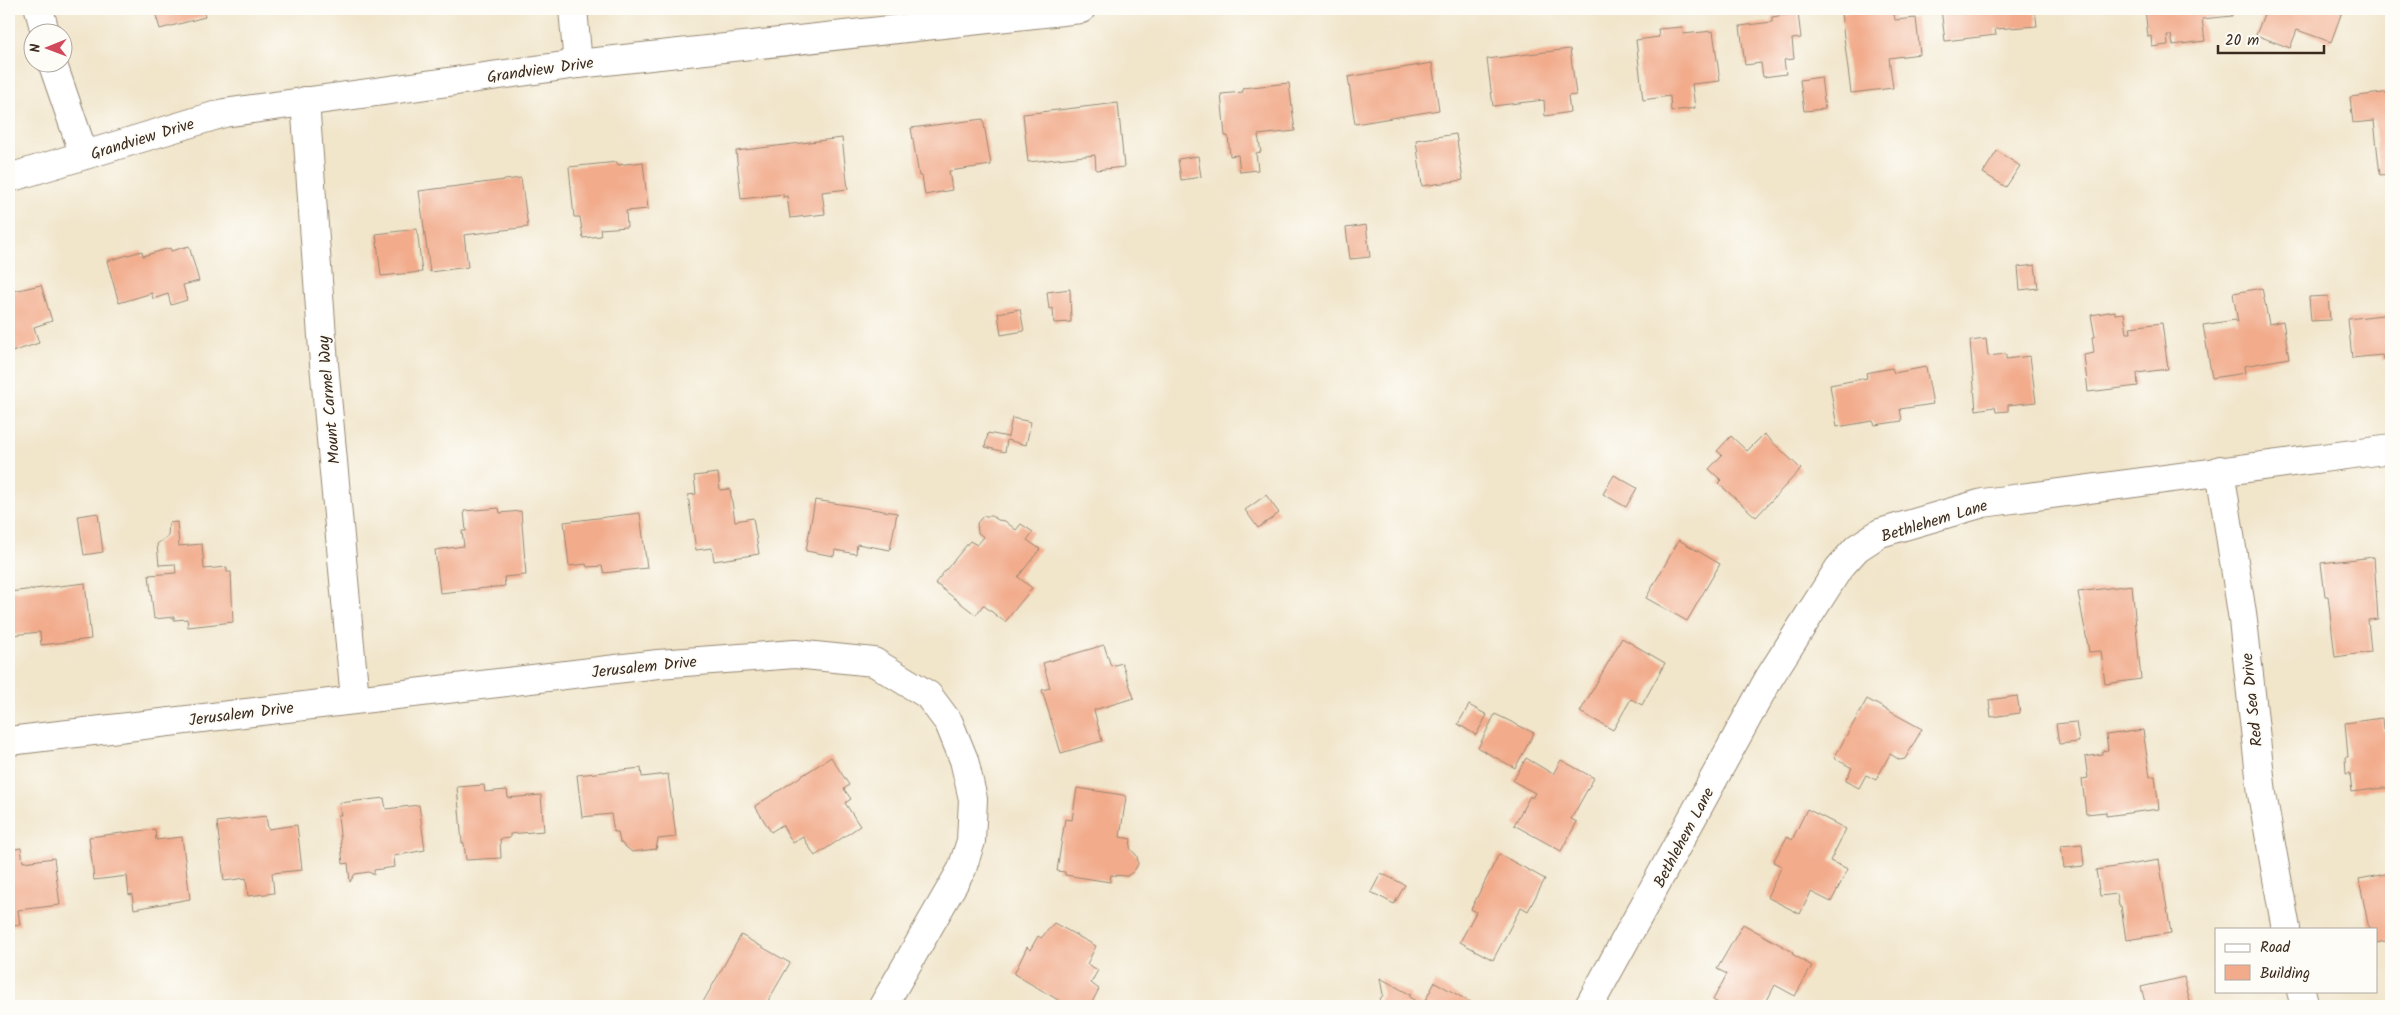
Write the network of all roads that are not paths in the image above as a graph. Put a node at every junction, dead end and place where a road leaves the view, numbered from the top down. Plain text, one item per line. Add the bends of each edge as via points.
1 (39, 9) edge
2 (573, 9) edge
3 (1081, 9) edge
4 (42, 22) edge
5 (578, 64) junction
6 (55, 72) edge
7 (305, 101) junction
8 (84, 155) junction
9 (9, 178) edge
10 (2391, 449) edge
11 (2220, 470) junction
12 (355, 699) junction
13 (9, 741) edge
14 (2286, 928) edge
15 (2301, 992) edge
16 (883, 1006) edge
17 (1589, 1006) edge
18 (2305, 1006) edge

1 - 4 street
2 - 5 street
3 - 5 street, Grandview Drive
5 - 7 street, Grandview Drive
6 - 8 street
7 - 8 street, Grandview Drive via 224,113
7 - 12 street, Mount Carmel Way via 324,364
8 - 9 street, Grandview Drive
10 - 11 street, Bethlehem Lane
11 - 14 street, Red Sea Drive via 2242,620 2262,794
11 - 17 street, Bethlehem Lane via 1983,503 1880,533 1857,548 1839,568 1769,678
12 - 13 street, Jerusalem Drive
12 - 16 street, Jerusalem Drive via 658,664 795,654 874,662 928,695 949,723 964,760 973,799 971,841 962,868
15 - 18 street

